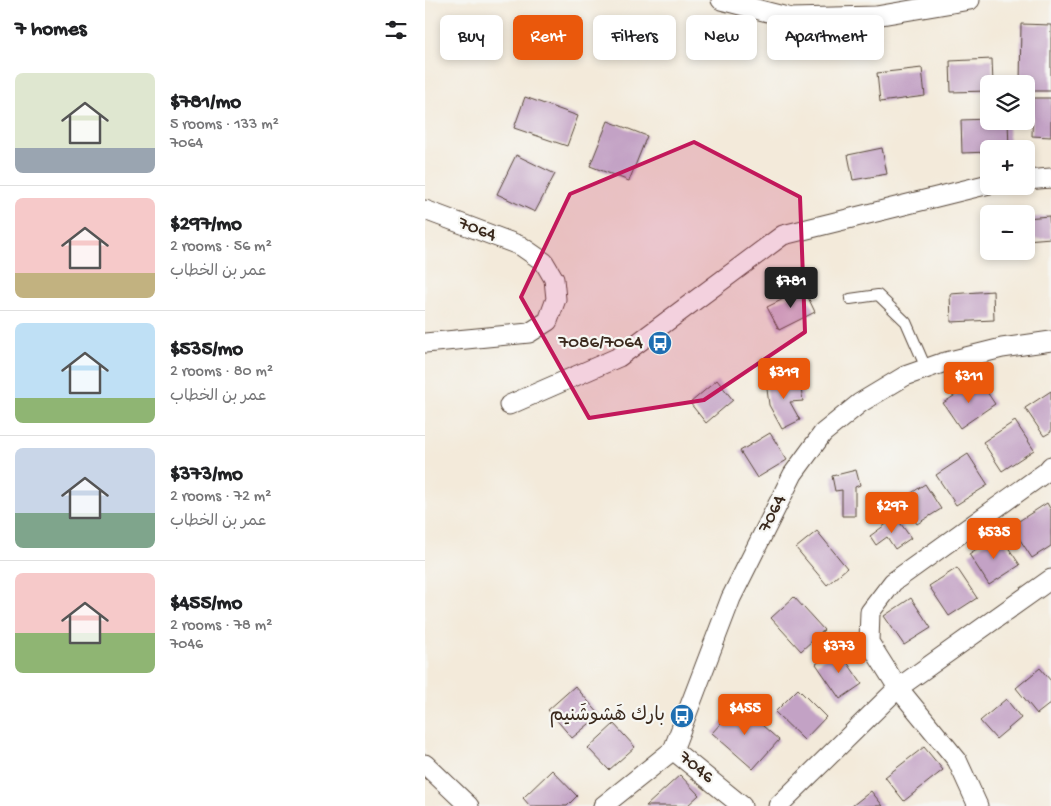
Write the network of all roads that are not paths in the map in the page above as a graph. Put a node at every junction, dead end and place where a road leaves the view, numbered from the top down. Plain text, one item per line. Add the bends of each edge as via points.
1 (721, 0) edge
2 (970, 0) edge
3 (1051, 178) edge
4 (1035, 179) edge
5 (980, 186) edge
6 (425, 210) edge
7 (850, 299) dead end
8 (1051, 341) edge
9 (425, 343) edge
10 (926, 368) junction
11 (509, 405) dead end
12 (1051, 466) edge
13 (1051, 579) edge
14 (898, 688) junction
15 (673, 750) junction
16 (425, 764) edge
17 (469, 806) edge
18 (603, 806) edge
19 (742, 806) edge
20 (778, 806) edge
21 (978, 806) edge

1 - 2 street via 791,18 876,16
3 - 4 street
5 - 11 street via 783,235 619,357
6 - 9 street, 7064 via 521,246 544,262 554,279 555,300 548,321 529,333
7 - 10 lane via 877,295 906,322
8 - 10 street, 7064 via 1002,348
10 - 15 street, 7064 via 905,376 860,403 823,433 793,474 731,598
12 - 14 street via 893,582 871,612 869,642
13 - 14 street
14 - 20 street
14 - 21 street via 957,760
15 - 18 street
15 - 19 street, 7046
16 - 17 street

